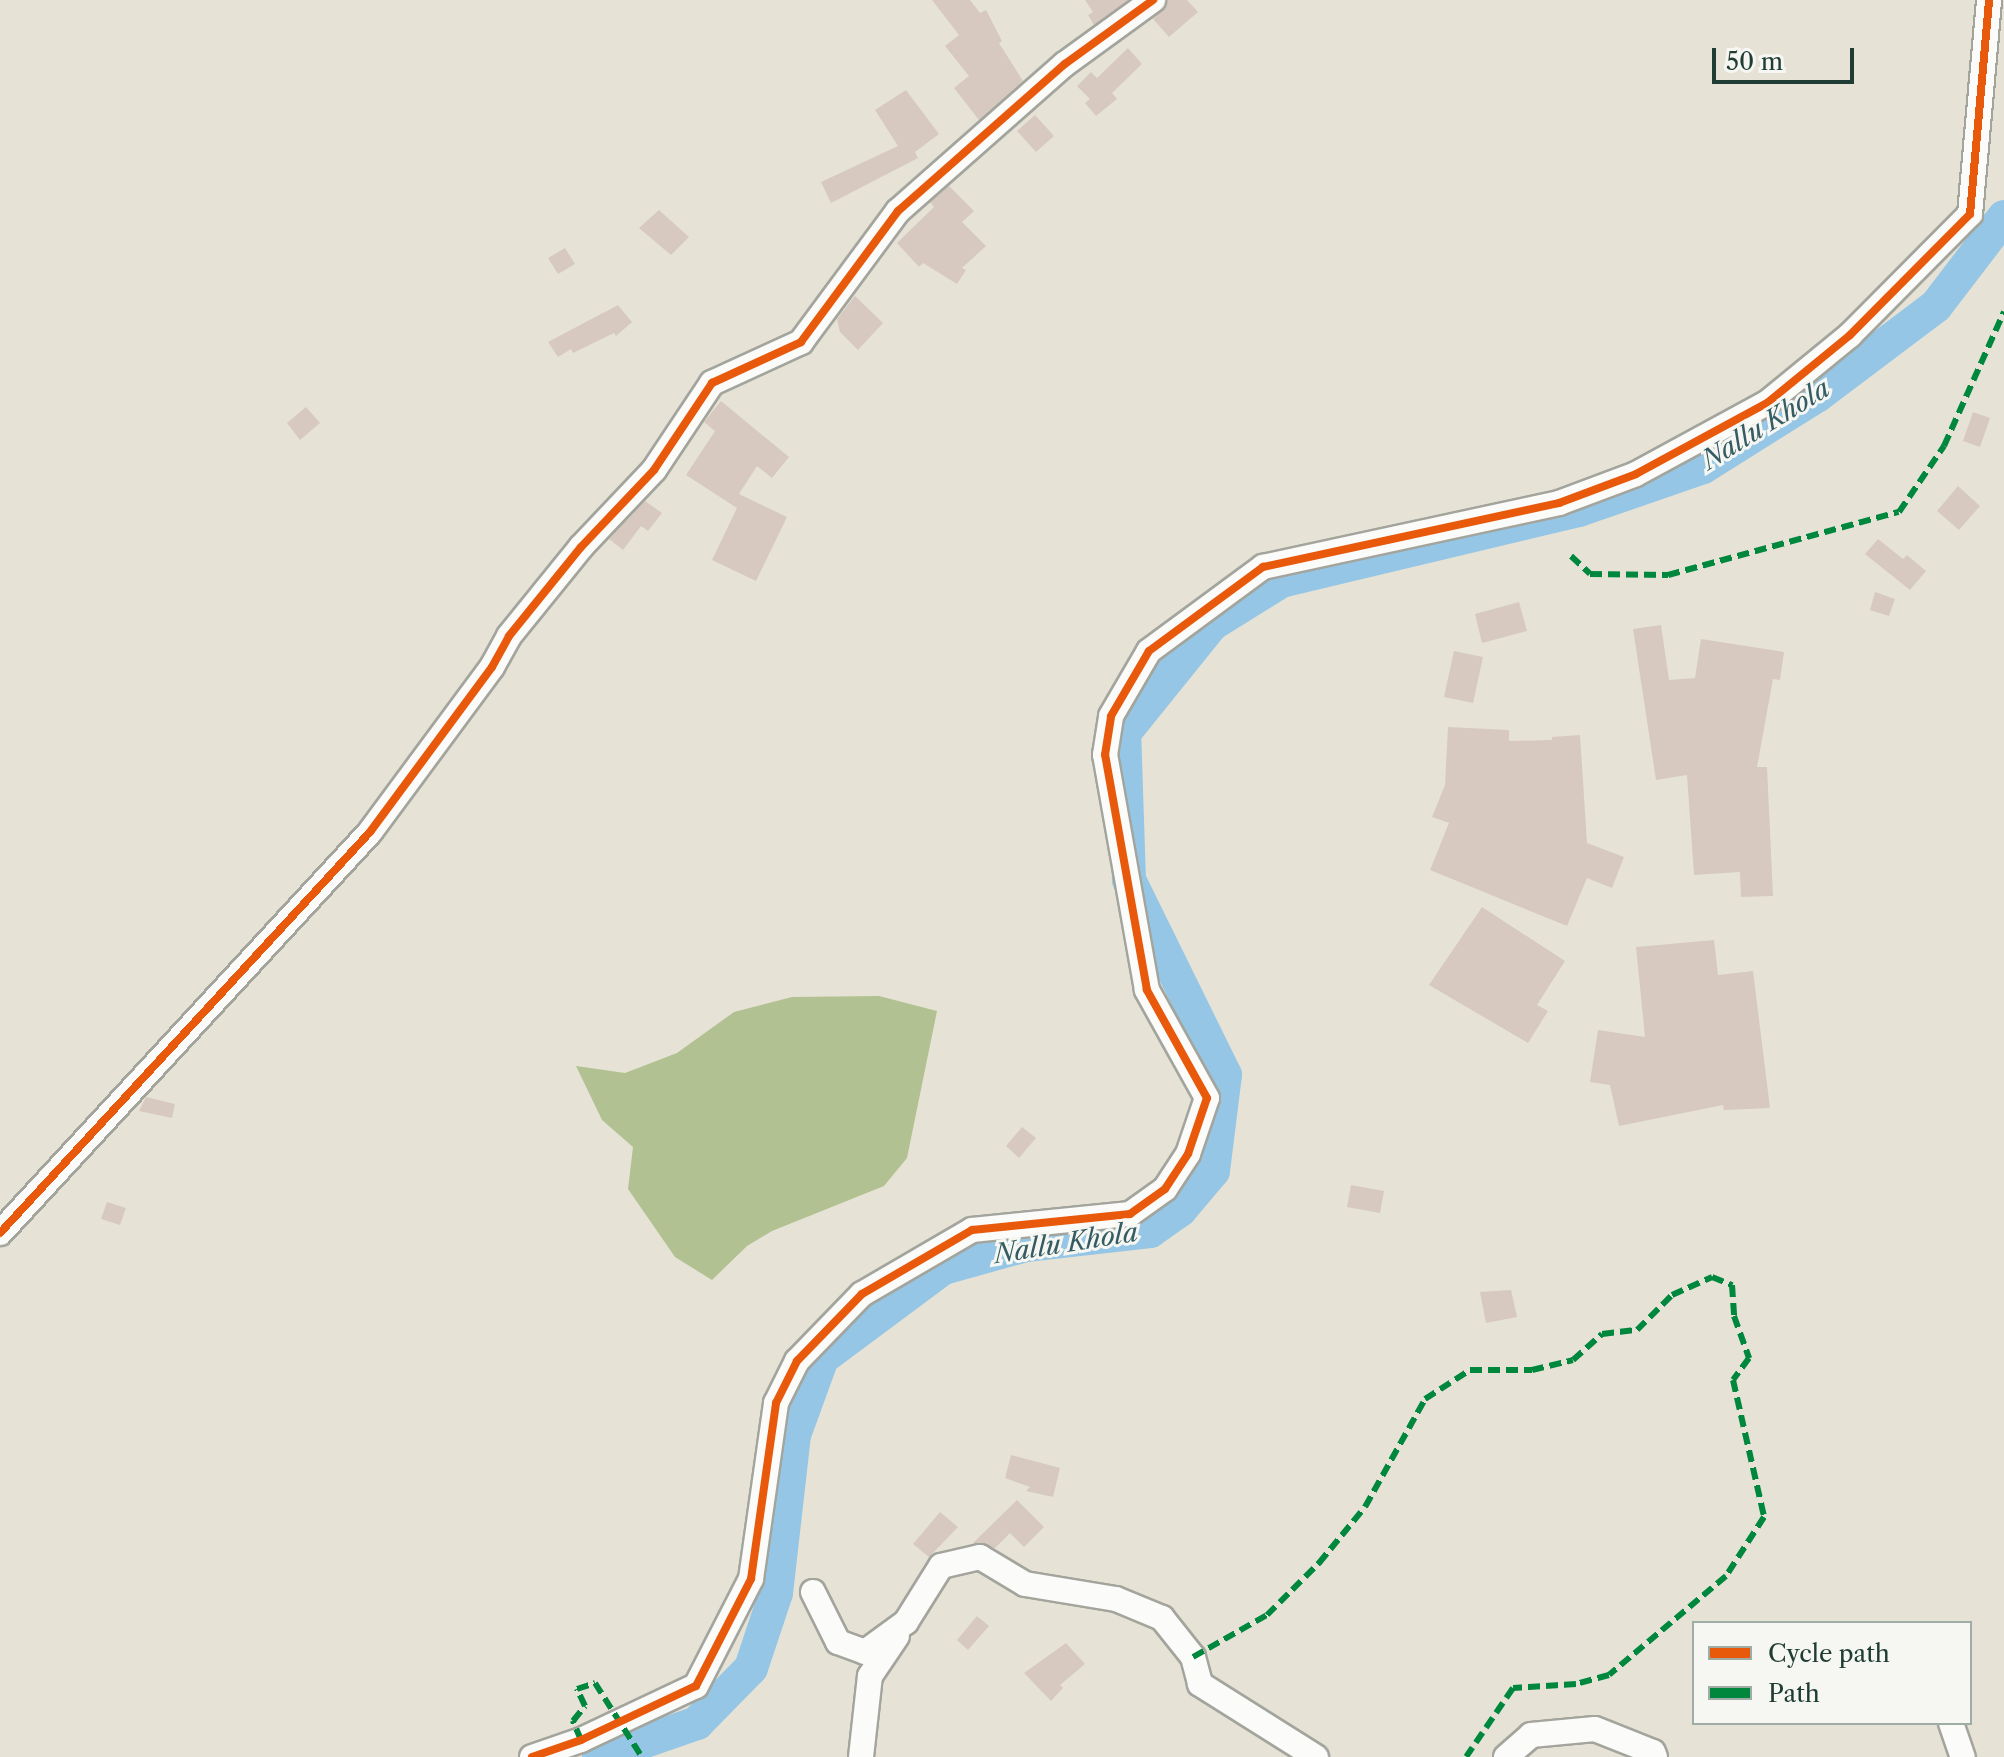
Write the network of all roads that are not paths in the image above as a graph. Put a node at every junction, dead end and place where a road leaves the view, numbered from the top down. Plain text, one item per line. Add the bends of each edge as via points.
1 (1153, 0) edge
2 (1989, 0) edge
3 (0, 1233) edge
4 (813, 1592) dead end
5 (906, 1622) junction
6 (1952, 1725) edge
7 (532, 1757) edge
8 (861, 1757) edge
9 (1316, 1757) edge
10 (1506, 1757) edge
11 (1655, 1757) edge
12 (1963, 1757) edge

1 - 3 street via 1065,64 898,211 801,342 712,383 654,470 581,547 509,636 492,667 370,832
2 - 7 street via 1970,214 1850,335 1779,394 1636,474 1559,503 1263,567 1149,651 1111,716 1105,755 1147,990 1207,1098 1188,1154 1165,1189 1130,1214 972,1230 862,1294 797,1361 776,1403 751,1579 696,1686
4 - 5 street via 838,1642 865,1652
5 - 8 street via 870,1676
5 - 9 street via 941,1566 980,1557 1025,1584 1116,1599 1162,1618 1193,1657 1200,1684
6 - 12 street
10 - 11 street via 1531,1735 1595,1729

